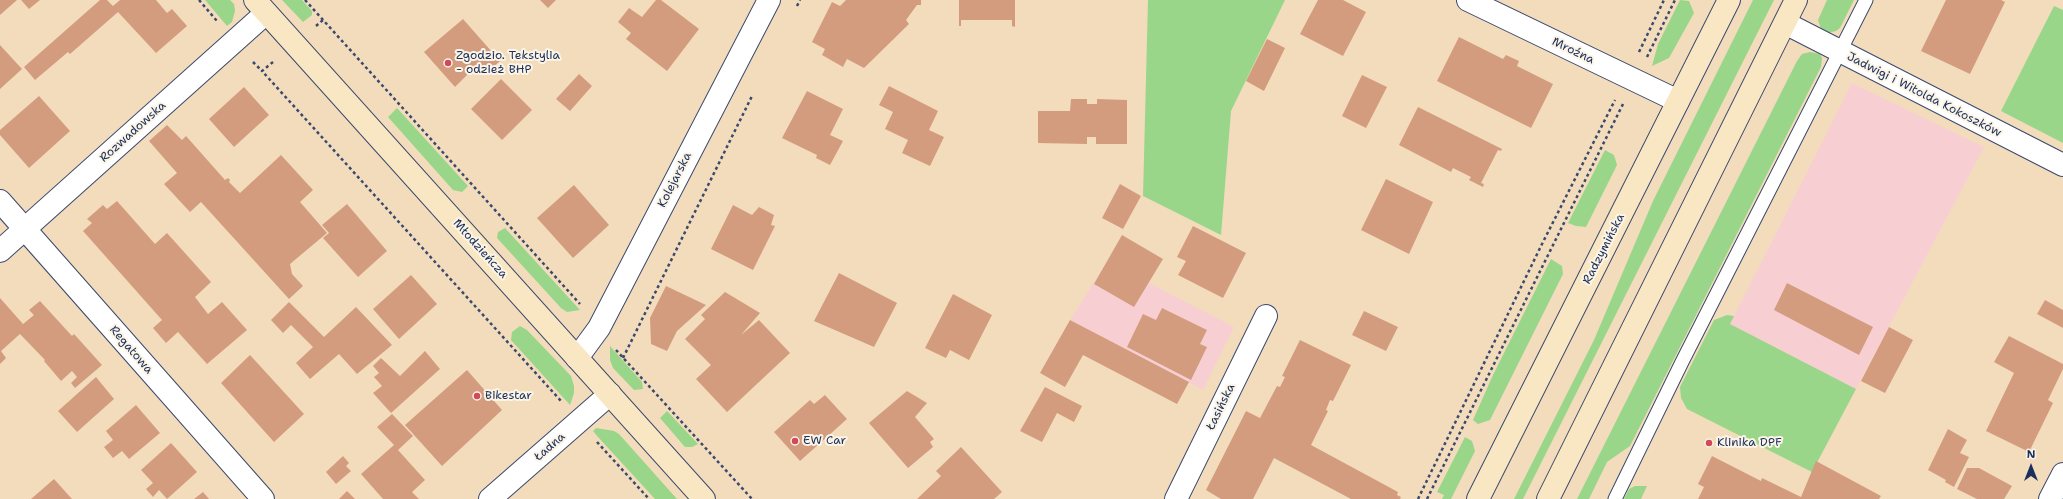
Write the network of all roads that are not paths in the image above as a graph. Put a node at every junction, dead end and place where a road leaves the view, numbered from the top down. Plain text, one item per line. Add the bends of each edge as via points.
1 (769, 0) edge
2 (1468, 0) edge
3 (1729, 0) edge
4 (1796, 0) edge
5 (1866, 0) edge
6 (261, 6) edge
7 (1785, 23) junction
8 (1840, 52) junction
9 (1678, 101) junction
10 (2063, 165) edge
11 (0, 202) edge
12 (25, 229) junction
13 (0, 251) edge
14 (1266, 316) dead end
15 (577, 358) junction
16 (610, 394) junction
17 (2063, 474) edge
18 (263, 499) edge
19 (490, 499) edge
20 (704, 499) edge
21 (1176, 499) edge
22 (1478, 499) edge
23 (1548, 499) edge
24 (1615, 499) edge
25 (2050, 499) edge

1 - 15 street, Kolejarska via 599,328
2 - 9 street, Mroźna
3 - 9 main road, Radzymińska
4 - 7 main road
5 - 8 lane
6 - 12 street, Rozwadowska
6 - 15 main road, Młodzieńcza
7 - 8 street, Jadwigi i Witolda Kokoszków
7 - 23 main road
8 - 10 street, Jadwigi i Witolda Kokoszków
8 - 24 lane
9 - 22 main road, Radzymińska
11 - 12 street, Regatowa
12 - 13 street, Rozwadowska
12 - 18 street, Regatowa
14 - 21 street, Łasińska
15 - 16 main road, Młodzieńcza
16 - 19 street, Ładna
16 - 20 main road, Młodzieńcza
17 - 25 street

